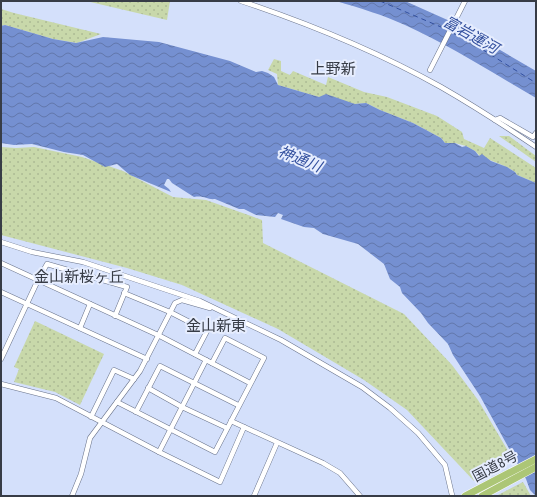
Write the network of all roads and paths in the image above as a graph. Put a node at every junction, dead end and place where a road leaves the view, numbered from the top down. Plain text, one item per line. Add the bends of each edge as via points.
1 (241, 1) edge
2 (465, 1) edge
3 (430, 70) dead end
4 (495, 120) junction
5 (535, 136) edge
6 (536, 147) edge
7 (1, 242) edge
8 (1, 263) edge
9 (38, 280) junction
10 (1, 292) edge
11 (124, 293) junction
12 (27, 304) junction
13 (90, 304) junction
14 (214, 307) junction
15 (170, 312) junction
16 (115, 316) junction
17 (80, 328) junction
18 (158, 335) junction
19 (1, 342) edge
20 (7, 345) junction
21 (195, 354) junction
22 (1, 359) edge
23 (147, 359) junction
24 (206, 360) junction
25 (212, 363) junction
26 (134, 380) junction
27 (195, 383) junction
28 (250, 383) junction
29 (1, 384) edge
30 (148, 388) junction
31 (117, 402) junction
32 (238, 405) junction
33 (182, 407) junction
34 (136, 412) junction
35 (91, 417) junction
36 (230, 421) junction
37 (102, 423) junction
38 (244, 427) junction
39 (227, 428) junction
40 (171, 430) junction
41 (277, 443) junction
42 (159, 452) junction
43 (536, 458) edge
44 (536, 468) edge
45 (467, 495) edge
46 (72, 496) edge
47 (254, 496) edge
48 (360, 496) edge
49 (452, 496) edge
50 (482, 496) edge

1 - 4 street via 292,18 377,54 441,87
2 - 3 street
4 - 5 street via 500,118
4 - 6 street
7 - 14 street via 32,252 83,262
8 - 9 street
9 - 11 street via 47,264 127,287
9 - 12 street
9 - 13 street
10 - 12 street
11 - 15 street
11 - 16 street
12 - 17 street
12 - 20 street
13 - 16 street
13 - 17 street
14 - 15 street via 209,308 182,300 175,303
14 - 49 street via 310,357 362,387 390,408 418,433 445,465
15 - 18 street
15 - 21 street via 207,331
16 - 18 street
17 - 23 street
18 - 21 street
18 - 23 street
19 - 20 street
20 - 22 street
21 - 24 street
23 - 26 street
24 - 25 street
24 - 27 street
25 - 28 street
25 - 28 street via 225,338 264,358
26 - 31 street
26 - 35 street via 114,370
27 - 30 street via 160,366
27 - 32 street
27 - 33 street
28 - 32 street
29 - 35 street via 52,396
30 - 33 street
30 - 34 street
31 - 34 street
31 - 37 street
32 - 36 street
33 - 39 street
33 - 40 street
34 - 40 street
35 - 37 street
36 - 38 street
36 - 39 street
37 - 42 street
37 - 46 street via 90,438 81,474
38 - 41 street
38 - 42 street via 220,482
39 - 40 street via 215,452
40 - 42 street
41 - 47 street
41 - 48 street via 340,473
43 - 45 highway, 国道8号
44 - 50 highway, 国道8号

